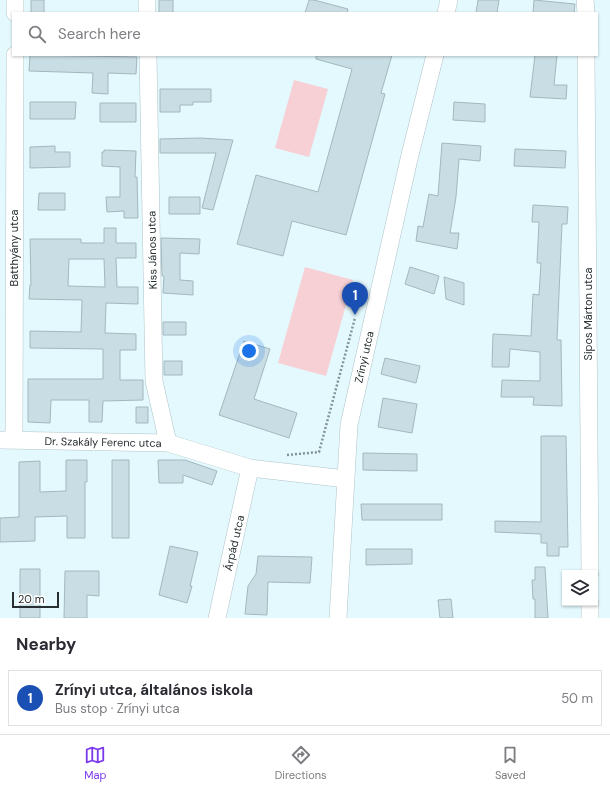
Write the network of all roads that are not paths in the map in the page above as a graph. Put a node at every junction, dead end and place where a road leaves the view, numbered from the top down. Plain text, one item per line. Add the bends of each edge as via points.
1 (15, 0) edge
2 (147, 0) edge
3 (449, 0) edge
4 (586, 0) edge
5 (15, 12) edge
6 (147, 12) edge
7 (446, 12) edge
8 (586, 12) edge
9 (15, 56) edge
10 (148, 56) edge
11 (435, 56) edge
12 (586, 56) edge
13 (7, 440) edge
14 (168, 443) junction
15 (250, 468) junction
16 (346, 479) junction
17 (590, 570) edge
18 (590, 606) edge
19 (217, 618) edge
20 (338, 618) edge
21 (590, 618) edge

1 - 5 street
2 - 6 street
3 - 7 street
4 - 8 street
9 - 13 street, Batthyány utca
10 - 14 street, Kiss János utca via 154,381
11 - 16 street, Zrínyi utca via 349,425
12 - 17 street, Sipos Márton utca
13 - 14 street, Dr. Szakály Ferenc utca
14 - 15 street, Dr. Szakály Ferenc utca
15 - 16 street, Dr. Szakály Ferenc utca
15 - 19 street, Árpád utca
16 - 20 street, Zrínyi utca
18 - 21 street

